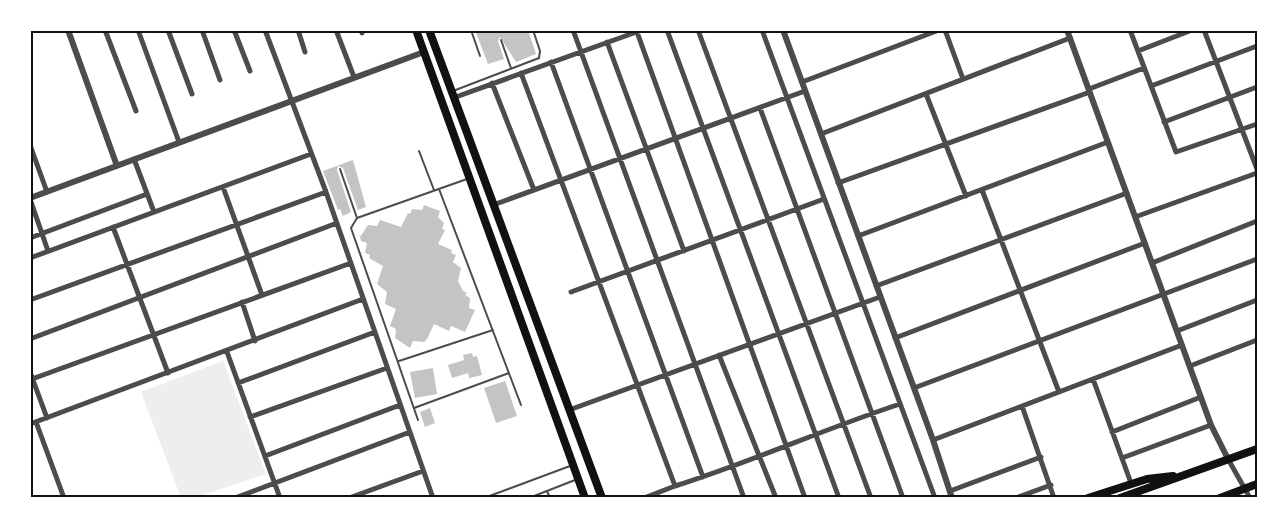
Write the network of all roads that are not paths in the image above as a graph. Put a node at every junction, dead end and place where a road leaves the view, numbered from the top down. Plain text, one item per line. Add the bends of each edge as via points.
1 (68, 30) edge
2 (105, 30) edge
3 (138, 30) edge
4 (168, 30) edge
5 (202, 30) edge
6 (234, 30) edge
7 (265, 30) edge
8 (298, 30) edge
9 (336, 30) edge
10 (416, 30) edge
11 (429, 30) edge
12 (471, 30) edge
13 (533, 30) edge
14 (573, 30) edge
15 (667, 30) edge
16 (698, 30) edge
17 (762, 30) edge
18 (783, 30) edge
19 (939, 30) edge
20 (945, 30) edge
21 (1067, 30) edge
22 (1130, 30) edge
23 (1192, 30) edge
24 (1204, 30) edge
25 (640, 31) edge
26 (1070, 38) junction
27 (501, 40) dead end
28 (607, 42) junction
29 (1257, 46) edge
30 (581, 51) junction
31 (1138, 51) junction
32 (305, 52) dead end
33 (424, 52) junction
34 (480, 56) dead end
35 (1216, 60) junction
36 (551, 62) junction
37 (1144, 68) junction
38 (511, 69) junction
39 (250, 71) dead end
40 (521, 73) junction
41 (354, 77) junction
42 (220, 80) dead end
43 (963, 80) junction
44 (802, 82) junction
45 (492, 83) junction
46 (472, 87) junction
47 (1151, 87) junction
48 (1257, 87) edge
49 (805, 91) junction
50 (1089, 91) junction
51 (192, 94) dead end
52 (926, 94) junction
53 (452, 95) junction
54 (1229, 97) junction
55 (787, 98) junction
56 (291, 100) junction
57 (760, 108) junction
58 (136, 111) dead end
59 (730, 118) junction
60 (1164, 122) junction
61 (1257, 124) edge
62 (703, 128) junction
63 (1242, 130) junction
64 (821, 134) junction
65 (675, 139) junction
66 (179, 142) junction
67 (1108, 142) junction
68 (946, 144) junction
69 (30, 145) edge
70 (646, 149) junction
71 (419, 152) dead end
72 (311, 154) junction
73 (134, 159) junction
74 (621, 159) junction
75 (117, 166) junction
76 (340, 170) dead end
77 (590, 170) junction
78 (1257, 171) edge
79 (470, 177) junction
80 (561, 180) junction
81 (838, 183) junction
82 (223, 187) junction
83 (439, 189) junction
84 (434, 190) junction
85 (534, 190) junction
86 (982, 190) junction
87 (47, 192) junction
88 (326, 192) junction
89 (1127, 193) junction
90 (147, 194) junction
91 (966, 196) junction
92 (30, 199) edge
93 (824, 199) junction
94 (492, 206) junction
95 (797, 209) junction
96 (154, 212) junction
97 (1135, 217) junction
98 (357, 218) junction
99 (768, 220) junction
100 (1257, 221) edge
101 (236, 223) junction
102 (337, 223) junction
103 (113, 227) junction
104 (742, 230) junction
105 (42, 233) junction
106 (858, 236) junction
107 (30, 238) edge
108 (1001, 240) junction
109 (712, 241) junction
110 (1145, 243) junction
111 (48, 251) junction
112 (684, 251) junction
113 (247, 256) junction
114 (30, 258) edge
115 (1257, 259) edge
116 (657, 261) junction
117 (351, 263) junction
118 (1152, 263) junction
119 (127, 265) junction
120 (628, 272) junction
121 (599, 282) junction
122 (876, 286) junction
123 (1020, 290) junction
124 (571, 292) dead end
125 (262, 295) junction
126 (1164, 295) junction
127 (138, 297) junction
128 (880, 297) junction
129 (363, 299) junction
130 (30, 300) edge
131 (1257, 300) edge
132 (242, 302) junction
133 (862, 303) junction
134 (835, 313) junction
135 (806, 323) junction
136 (493, 330) junction
137 (1177, 331) junction
138 (375, 332) junction
139 (780, 333) junction
140 (151, 334) junction
141 (895, 338) junction
142 (30, 339) edge
143 (1257, 340) edge
144 (255, 341) junction
145 (1040, 342) junction
146 (750, 344) junction
147 (1182, 345) junction
148 (227, 352) junction
149 (719, 355) junction
150 (397, 362) junction
151 (694, 364) junction
152 (1190, 366) junction
153 (387, 368) junction
154 (30, 372) edge
155 (168, 373) junction
156 (509, 373) junction
157 (665, 375) junction
158 (32, 379) junction
159 (1093, 379) junction
160 (238, 383) junction
161 (637, 385) junction
162 (914, 388) junction
163 (1059, 392) junction
164 (1201, 397) junction
165 (900, 404) junction
166 (400, 405) junction
167 (521, 405) dead end
168 (1022, 406) junction
169 (414, 408) junction
170 (569, 410) junction
171 (873, 413) junction
172 (47, 417) junction
173 (250, 417) junction
174 (418, 420) dead end
175 (33, 423) edge
176 (843, 423) junction
177 (1211, 425) junction
178 (410, 432) junction
179 (1112, 432) junction
180 (818, 434) junction
181 (933, 440) junction
182 (787, 446) junction
183 (1257, 449) edge
184 (265, 456) junction
185 (761, 457) junction
186 (1041, 457) junction
187 (1122, 458) junction
188 (1228, 459) junction
189 (573, 465) junction
190 (732, 468) junction
191 (423, 471) junction
192 (1180, 476) junction
193 (703, 477) junction
194 (578, 478) junction
195 (275, 483) junction
196 (1131, 483) junction
197 (1257, 484) edge
198 (1051, 485) junction
199 (675, 486) junction
200 (1245, 489) junction
201 (547, 491) junction
202 (951, 494) edge
203 (64, 498) edge
204 (234, 498) edge
205 (280, 498) edge
206 (349, 498) edge
207 (433, 498) edge
208 (484, 498) edge
209 (529, 498) edge
210 (550, 498) edge
211 (585, 498) edge
212 (602, 498) edge
213 (644, 498) edge
214 (744, 498) edge
215 (776, 498) edge
216 (805, 498) edge
217 (839, 498) edge
218 (871, 498) edge
219 (903, 498) edge
220 (935, 498) edge
221 (1016, 498) edge
222 (1054, 498) edge
223 (1088, 498) edge
224 (1120, 498) edge
225 (1220, 498) edge
226 (1250, 498) edge

1 - 75 street
2 - 58 street
3 - 66 street
4 - 51 street
5 - 42 street
6 - 39 street
7 - 56 street
8 - 32 street
9 - 41 street
10 - 33 main road
11 - 53 main road
12 - 34 lane
13 - 38 lane via 541,55
14 - 30 street
15 - 62 street
16 - 59 street
17 - 55 street
18 - 44 street
19 - 44 street
20 - 43 street
21 - 26 street
22 - 31 street
23 - 31 street
24 - 35 street
25 - 28 street
25 - 65 street
26 - 43 street
26 - 50 street
27 - 38 lane
28 - 30 street
28 - 70 street
29 - 35 street
30 - 36 street
30 - 74 street
31 - 37 street
33 - 41 street
33 - 79 main road
35 - 47 street
35 - 54 street
36 - 40 street
36 - 77 street
37 - 47 street
37 - 50 street
38 - 46 lane
40 - 45 street
40 - 80 street
41 - 56 street
43 - 52 street
44 - 49 street
45 - 46 street
45 - 85 street
46 - 53 street
47 - 60 street
48 - 54 street
49 - 55 street
49 - 64 street
50 - 67 street
50 - 68 street
52 - 64 street
52 - 68 street
53 - 94 main road
54 - 60 street
54 - 63 street
55 - 57 street
55 - 93 street
56 - 66 street
56 - 72 street
57 - 59 street
57 - 95 street
59 - 62 street
59 - 99 street
60 - 63 street via 1179,152
61 - 63 street
62 - 65 street
62 - 104 street
63 - 78 street
64 - 81 street
65 - 70 street
65 - 109 street
66 - 73 street
67 - 86 street
67 - 89 street
68 - 81 street
68 - 91 street
69 - 87 street
70 - 74 street
70 - 112 street
71 - 84 lane
72 - 82 street
72 - 88 street
73 - 75 street
73 - 90 street
74 - 77 street
74 - 116 street
75 - 87 street
76 - 98 lane
77 - 80 street
77 - 120 street
78 - 97 street
79 - 83 lane
79 - 189 main road
80 - 85 street
80 - 121 street
81 - 106 street
82 - 96 street
82 - 101 street
83 - 84 lane
83 - 136 lane
84 - 98 lane
85 - 94 street
86 - 91 street
86 - 108 street
87 - 92 street
88 - 101 street
88 - 102 street
89 - 97 street
89 - 108 street
90 - 96 street
90 - 105 street
91 - 106 street
92 - 105 street
93 - 95 street
93 - 133 street
94 - 170 main road
95 - 99 street
95 - 134 street
96 - 103 street
97 - 110 street
98 - 150 lane via 351,228
99 - 104 street
99 - 135 street
100 - 118 street
101 - 113 street
101 - 119 street
102 - 113 street
102 - 117 street
103 - 111 street
103 - 119 street
104 - 109 street
104 - 139 street
105 - 107 street
105 - 111 street
106 - 122 street
108 - 122 street
108 - 123 street
109 - 112 street
109 - 146 street
110 - 118 street
110 - 123 street
111 - 114 street
112 - 116 street
113 - 125 street
113 - 127 street
115 - 126 street
116 - 120 street
116 - 151 street
117 - 125 street
117 - 129 street
118 - 126 street
119 - 127 street
119 - 130 street
120 - 121 street
120 - 157 street
121 - 124 street
121 - 161 street
122 - 128 street
123 - 141 street
123 - 145 street
125 - 132 street
126 - 137 street
126 - 145 street
127 - 140 street
127 - 142 street
128 - 133 street
128 - 141 street
129 - 138 street
129 - 144 street
131 - 137 street
132 - 140 street
132 - 144 street
133 - 134 street
133 - 165 street
134 - 135 street
134 - 171 street
135 - 139 street
135 - 176 street
136 - 150 lane
136 - 156 lane
137 - 147 street
138 - 153 street
138 - 160 street
139 - 146 street
139 - 180 street
140 - 155 street
140 - 158 street
141 - 162 street
143 - 152 street
144 - 148 street
145 - 162 street
145 - 163 street
146 - 149 street
146 - 182 street
147 - 152 street
147 - 159 street
148 - 155 street
148 - 160 street
149 - 151 street
149 - 185 street
150 - 169 lane
151 - 157 street
151 - 190 street
152 - 164 street
153 - 166 street
153 - 173 street
154 - 158 street
155 - 172 street
156 - 167 lane
156 - 169 lane
157 - 161 street
157 - 193 street
158 - 172 street
159 - 163 street
159 - 179 street
160 - 173 street
161 - 170 street
161 - 199 street
162 - 181 street
163 - 168 street
164 - 177 street
164 - 179 street
165 - 171 street
165 - 220 street
166 - 178 street
166 - 184 street
168 - 181 street
168 - 186 street
169 - 174 lane
170 - 212 main road
171 - 176 street
171 - 219 street
172 - 175 street
173 - 184 street
175 - 203 street
176 - 180 street
176 - 218 street
177 - 187 street
177 - 188 street
178 - 191 street
178 - 195 street
179 - 187 street
180 - 182 street
180 - 217 street
181 - 202 street
182 - 185 street
182 - 216 street
183 - 188 main road
184 - 195 street
185 - 190 street
185 - 215 street
186 - 198 street
186 - 202 street
187 - 196 street
188 - 192 main road
188 - 200 street
189 - 194 main road
189 - 208 lane
190 - 193 street
190 - 214 street
191 - 206 street
191 - 207 street
192 - 196 main road
192 - 224 main road
193 - 199 street
194 - 201 lane
194 - 211 main road
195 - 204 street
195 - 205 street
196 - 223 main road
197 - 200 main road
198 - 221 street
198 - 222 street
199 - 213 street
200 - 225 main road
200 - 226 street
201 - 209 lane
201 - 210 lane

